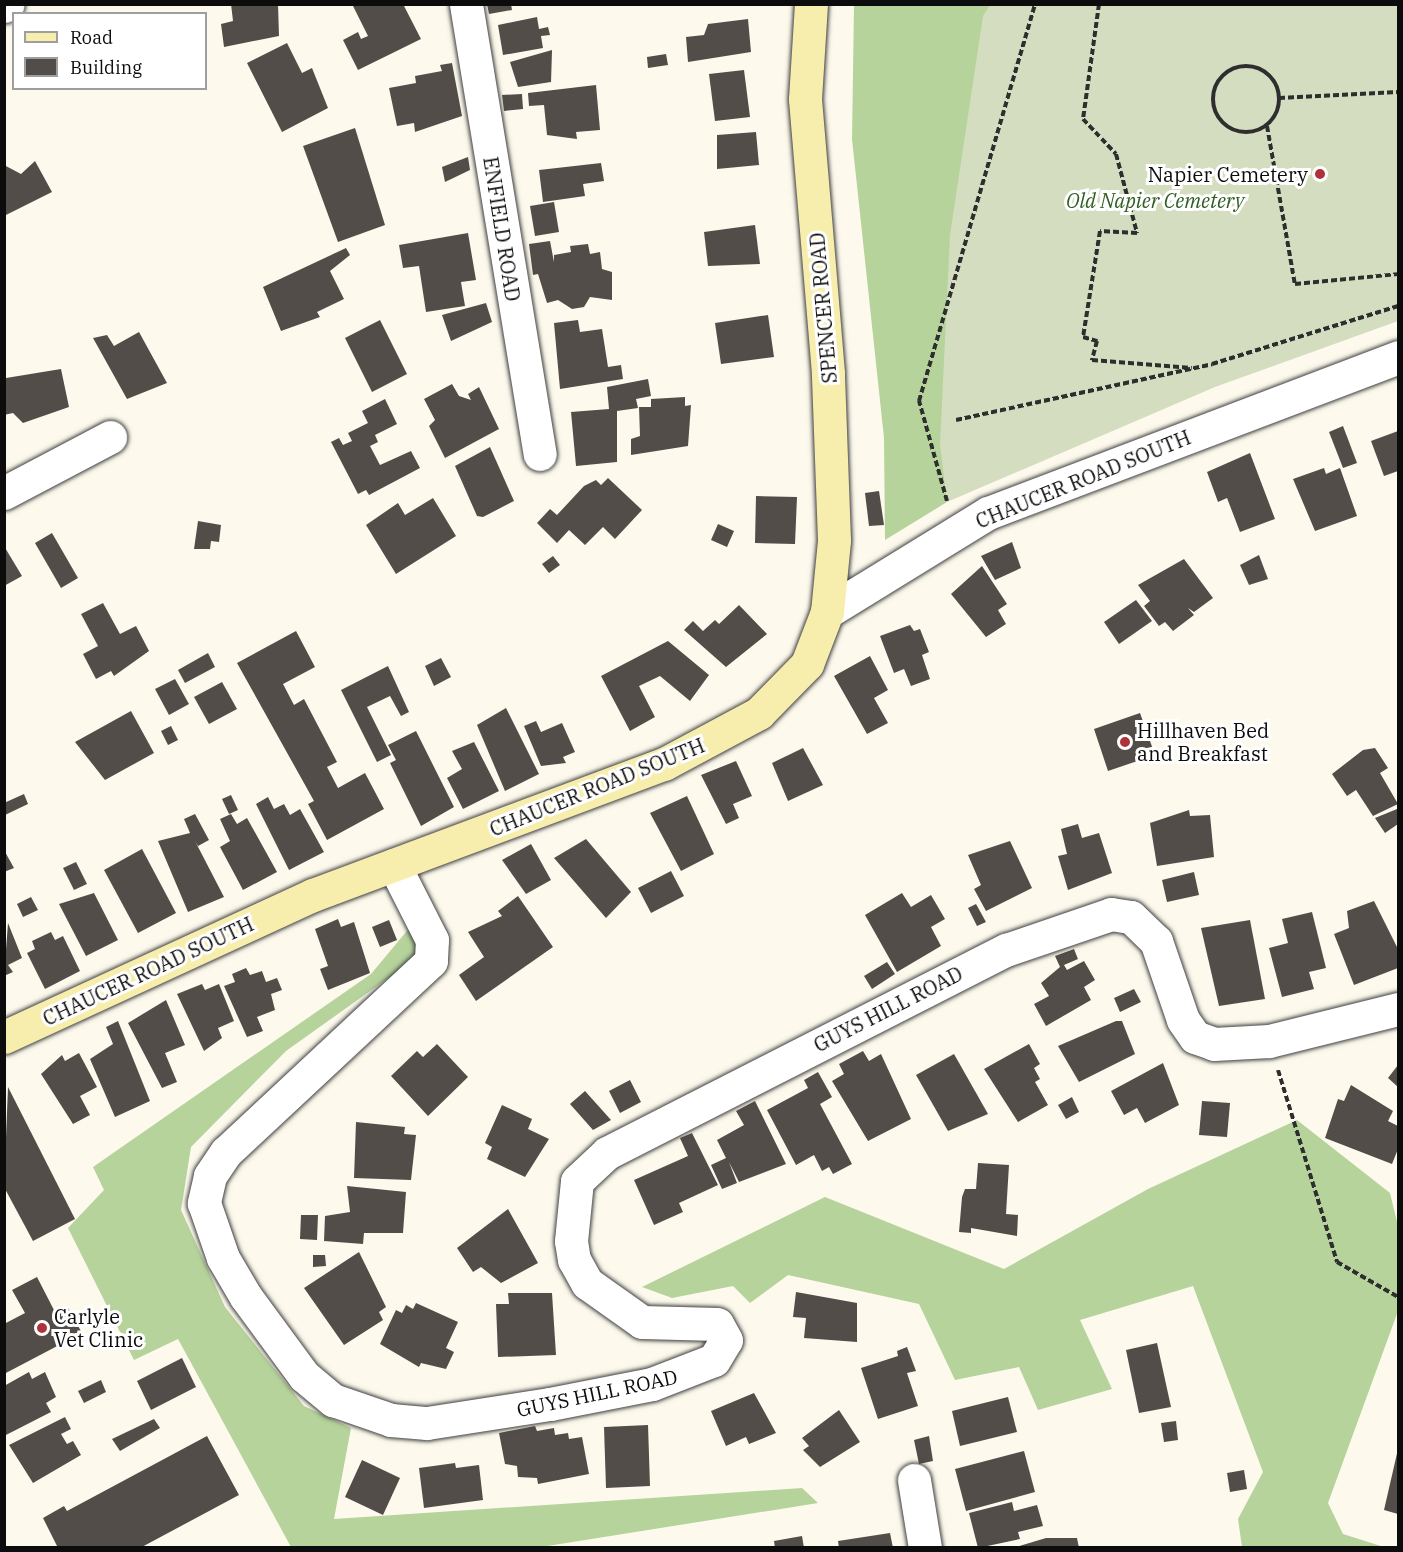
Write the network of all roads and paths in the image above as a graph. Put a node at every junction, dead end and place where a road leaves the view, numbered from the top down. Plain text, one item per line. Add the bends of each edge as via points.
1 (466, 4) edge
2 (811, 4) edge
3 (1035, 4) edge
4 (1098, 4) edge
5 (1398, 92) edge
6 (1279, 98) junction
7 (1267, 126) junction
8 (1398, 274) edge
9 (1398, 306) edge
10 (1398, 357) edge
11 (1192, 368) junction
12 (956, 420) dead end
13 (110, 437) dead end
14 (540, 454) dead end
15 (4, 493) edge
16 (956, 531) junction
17 (827, 612) junction
18 (393, 865) junction
19 (1398, 1009) edge
20 (4, 1037) edge
21 (1269, 1041) junction
22 (1398, 1297) edge
23 (914, 1480) dead end
24 (925, 1548) edge

1 - 14 street, ENFIELD ROAD
2 - 17 street, SPENCER ROAD via 805,99 834,491
3 - 16 path via 919,401
4 - 11 path via 1083,119 1116,154 1137,233 1100,231 1083,337 1097,341 1092,360
5 - 6 path
6 - 7 path
6 - 7 path via 1272,78 1252,66 1231,70 1215,86 1214,108 1226,126 1247,133
7 - 8 path via 1295,284
9 - 11 path
10 - 16 street, CHAUCER ROAD SOUTH via 988,513
11 - 12 path
13 - 15 street
16 - 17 street, CHAUCER ROAD SOUTH
17 - 18 street, CHAUCER ROAD SOUTH via 807,664 759,714 729,733 630,778
18 - 20 street, CHAUCER ROAD SOUTH via 275,911
18 - 21 street, GUYS HILL ROAD via 432,940 431,961 226,1152 210,1176 204,1203 223,1258 304,1376 333,1400 391,1420 427,1423 550,1404 652,1384 714,1360 726,1340 717,1324 642,1322 587,1283 574,1260 572,1241 577,1181 607,1153 1006,950 1111,914 1131,917 1156,941 1183,1020 1195,1037 1240,1046
19 - 21 street, GUYS HILL ROAD
21 - 22 path via 1337,1262
23 - 24 street

